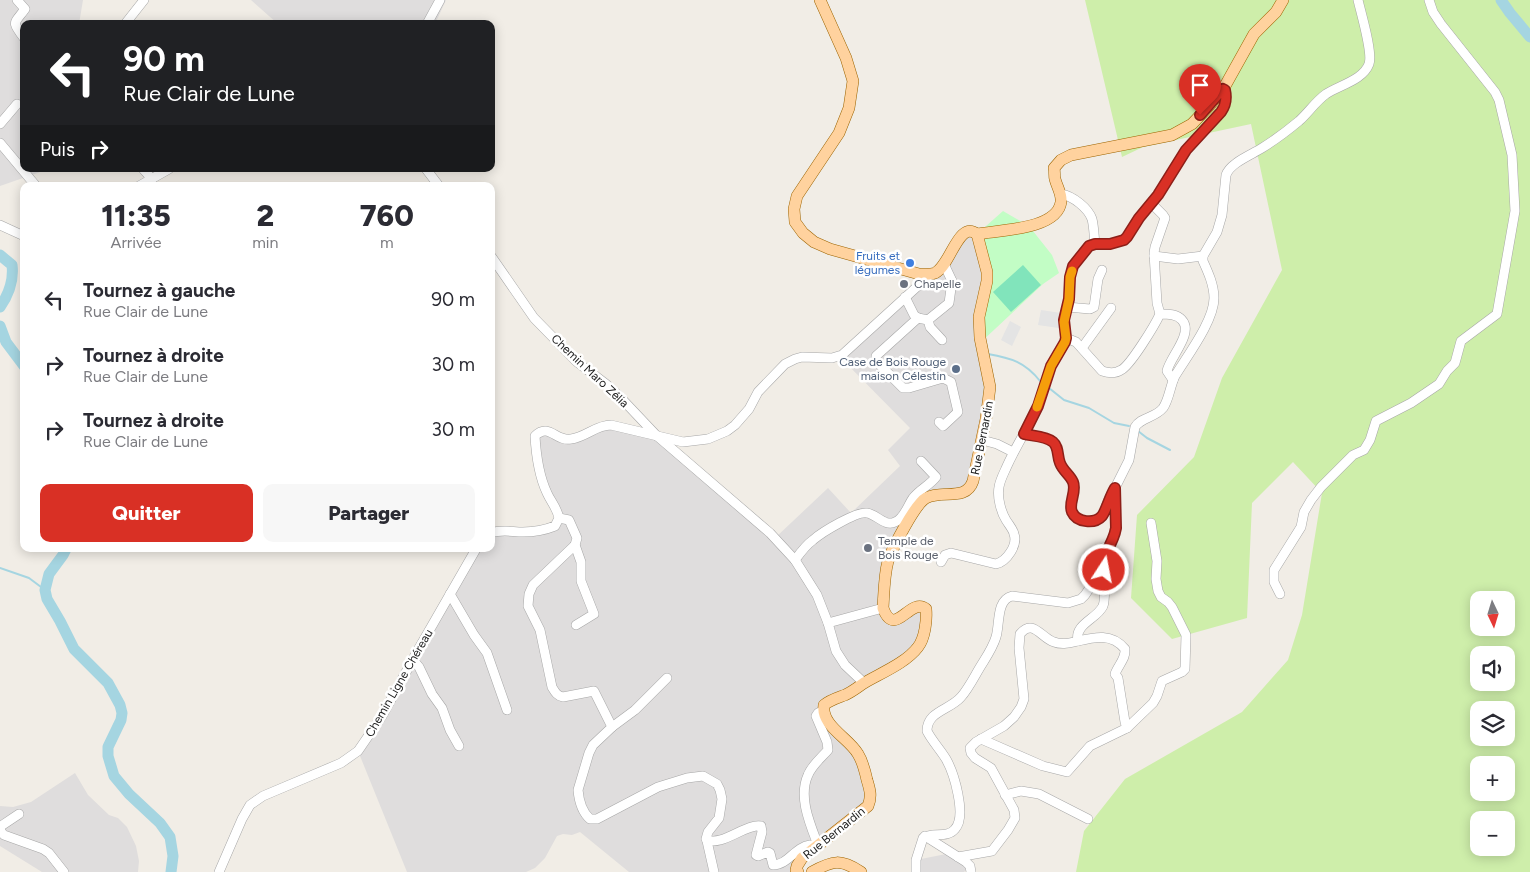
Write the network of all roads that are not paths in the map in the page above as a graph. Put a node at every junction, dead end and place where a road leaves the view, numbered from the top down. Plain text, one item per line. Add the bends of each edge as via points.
1 (17, 0) edge
2 (144, 0) edge
3 (440, 0) edge
4 (820, 0) edge
5 (1284, 0) edge
6 (1358, 0) edge
7 (1429, 0) edge
8 (128, 20) edge
9 (429, 20) edge
10 (20, 33) edge
11 (1223, 89) junction
12 (17, 104) dead end
13 (0, 124) edge
14 (0, 142) edge
15 (20, 166) edge
16 (25, 172) edge
17 (145, 172) edge
18 (164, 172) edge
19 (428, 172) edge
20 (152, 179) junction
21 (33, 182) edge
22 (146, 182) edge
23 (437, 182) edge
24 (1061, 194) junction
25 (1152, 204) junction
26 (0, 225) edge
27 (20, 234) edge
28 (977, 234) junction
29 (1095, 244) junction
30 (1154, 256) junction
31 (1203, 256) junction
32 (495, 262) edge
33 (944, 264) junction
34 (1102, 270) dead end
35 (931, 274) junction
36 (905, 297) junction
37 (1067, 307) junction
38 (1111, 308) dead end
39 (1160, 314) junction
40 (918, 318) junction
41 (928, 320) junction
42 (1066, 338) junction
43 (942, 340) dead end
44 (1082, 348) junction
45 (1173, 380) junction
46 (939, 422) dead end
47 (1024, 434) junction
48 (656, 435) junction
49 (982, 440) junction
50 (1013, 452) junction
51 (921, 461) dead end
52 (1115, 488) junction
53 (559, 518) junction
54 (1151, 523) dead end
55 (495, 532) edge
56 (575, 545) junction
57 (474, 552) edge
58 (795, 560) junction
59 (940, 562) dead end
60 (1100, 564) junction
61 (450, 594) junction
62 (1280, 594) dead end
63 (883, 608) junction
64 (828, 623) junction
65 (576, 625) dead end
66 (1078, 641) junction
67 (412, 660) junction
68 (667, 678) dead end
69 (864, 683) junction
70 (507, 710) dead end
71 (824, 710) junction
72 (612, 727) junction
73 (1127, 728) junction
74 (981, 739) junction
75 (459, 746) dead end
76 (1005, 795) junction
77 (20, 814) dead end
78 (1088, 818) dead end
79 (925, 836) junction
80 (707, 841) junction
81 (816, 847) junction
82 (958, 857) junction
83 (64, 872) edge
84 (219, 872) edge
85 (714, 872) edge
86 (798, 872) edge
87 (812, 872) edge
88 (862, 872) edge
89 (916, 872) edge
90 (971, 872) edge

1 - 10 street via 25,9 15,24
2 - 8 street
3 - 9 street
4 - 35 main road via 853,81 849,108 839,133 797,196 795,222 802,233 830,249 919,274
5 - 11 main road via 1254,34
6 - 31 street via 1370,53 1366,71 1325,95 1284,133 1231,165 1226,175 1217,232
7 - 62 street via 1441,24 1495,92 1512,155 1515,211 1497,314 1461,342 1455,363 1439,384 1376,421 1364,450 1353,455 1321,487 1274,570 1274,582
11 - 24 main road via 1192,124 1172,135 1071,155 1061,160 1054,168
11 - 25 street via 1225,106 1186,150
12 - 13 street
14 - 15 street
16 - 21 street
17 - 20 street
18 - 20 street
19 - 23 street
20 - 22 street
24 - 28 main road via 1057,213 1049,220
24 - 29 street via 1085,208 1092,218
25 - 29 street via 1124,240
25 - 30 street via 1164,218
26 - 27 street
28 - 33 main road via 973,230 961,235
28 - 49 main road, Rue Bernardin via 987,281 979,317 990,386
29 - 37 street via 1089,246 1073,266
30 - 31 street via 1178,259
30 - 39 street
31 - 45 street via 1213,304 1196,343
32 - 48 street, Chemin Maro Zélia via 534,318 577,362 620,397
33 - 35 main road
33 - 41 street via 952,281 949,303
34 - 37 street via 1094,308
35 - 36 street
36 - 40 street
36 - 48 street via 842,355 802,357 785,364 758,392 744,416 727,431 708,439 683,442
37 - 42 street via 1064,322
38 - 44 street
39 - 44 street via 1127,366 1118,372 1102,370
39 - 45 street via 1176,316 1185,325 1185,333 1168,368
40 - 41 street
40 - 46 street via 876,356 876,361 903,388 942,378 951,382 958,412 943,426
41 - 43 street
42 - 44 street
42 - 47 street via 1051,366
45 - 52 street via 1164,407 1135,427 1129,460
47 - 50 street
47 - 52 street via 1054,443 1061,466 1073,482 1071,510 1079,520 1090,521 1104,514
48 - 53 street via 602,425 571,439 545,431 535,436 547,494
48 - 58 street, Chemin Maro Zélia via 775,538
49 - 50 street
49 - 63 main road, Rue Bernardin via 970,488 961,493 935,494 916,507 888,560
50 - 59 street via 998,490 1004,516 1014,533 1014,544 1006,558 1000,563 992,563 951,553
51 - 58 street via 936,477 917,494 896,522 889,523 865,512 850,517 812,540
52 - 60 street via 1115,534
53 - 55 street via 555,526 546,530
53 - 56 street via 569,520 577,538
54 - 73 street via 1158,591 1172,607 1186,635 1186,664 1182,672 1162,681 1153,703
56 - 65 street via 581,562 581,581 594,614
56 - 72 street via 533,585 528,606 540,630 555,692 563,697 594,690
57 - 61 street, Chemin Ligne Chéreau
58 - 64 street, Chemin Maro Zélia
60 - 66 street via 1104,570 1104,603 1078,632
60 - 79 street via 1089,590 1074,602 1012,596 1002,604 996,639 966,691 928,720 927,731 949,766 960,814 955,829 950,833
61 - 67 street, Chemin Ligne Chéreau
61 - 70 street via 487,653
63 - 64 street
63 - 69 main road via 888,618 894,620 918,606 923,607 926,614 922,638 911,654
64 - 69 street, Chemin Maro Zélia via 834,646 844,665
66 - 73 street via 1099,637 1122,646 1125,654 1115,674
66 - 74 street via 1057,643 1032,628 1022,630 1019,648 1024,702 1004,726
67 - 75 street via 442,708
67 - 84 street, Chemin Ligne Chéreau via 382,716 358,751 341,763 263,796 250,805
68 - 72 street via 635,710
69 - 71 main road via 829,701
71 - 81 street via 816,716 828,750 811,769 805,785 805,803
71 - 81 main road, Rue Bernardin via 829,723 859,755 871,799 868,806
72 - 80 street via 589,753 578,790 584,814 590,819 596,818 658,787 703,776 717,784 722,800 719,818 708,832
73 - 74 street via 1090,746 1067,772 1044,766
74 - 76 street via 972,745 971,752 991,768
76 - 78 street via 1021,791 1040,794
76 - 82 street via 1015,814 1008,830 992,850
77 - 83 street via 1,826 0,831 43,849
79 - 82 street
79 - 89 street via 916,860
80 - 81 street via 761,826 756,854 770,853 773,865 788,859 803,846
80 - 85 street
81 - 86 main road, Rue Bernardin via 799,863
82 - 90 street via 970,866
87 - 88 main road, Rue Bernardin via 832,862 840,862

